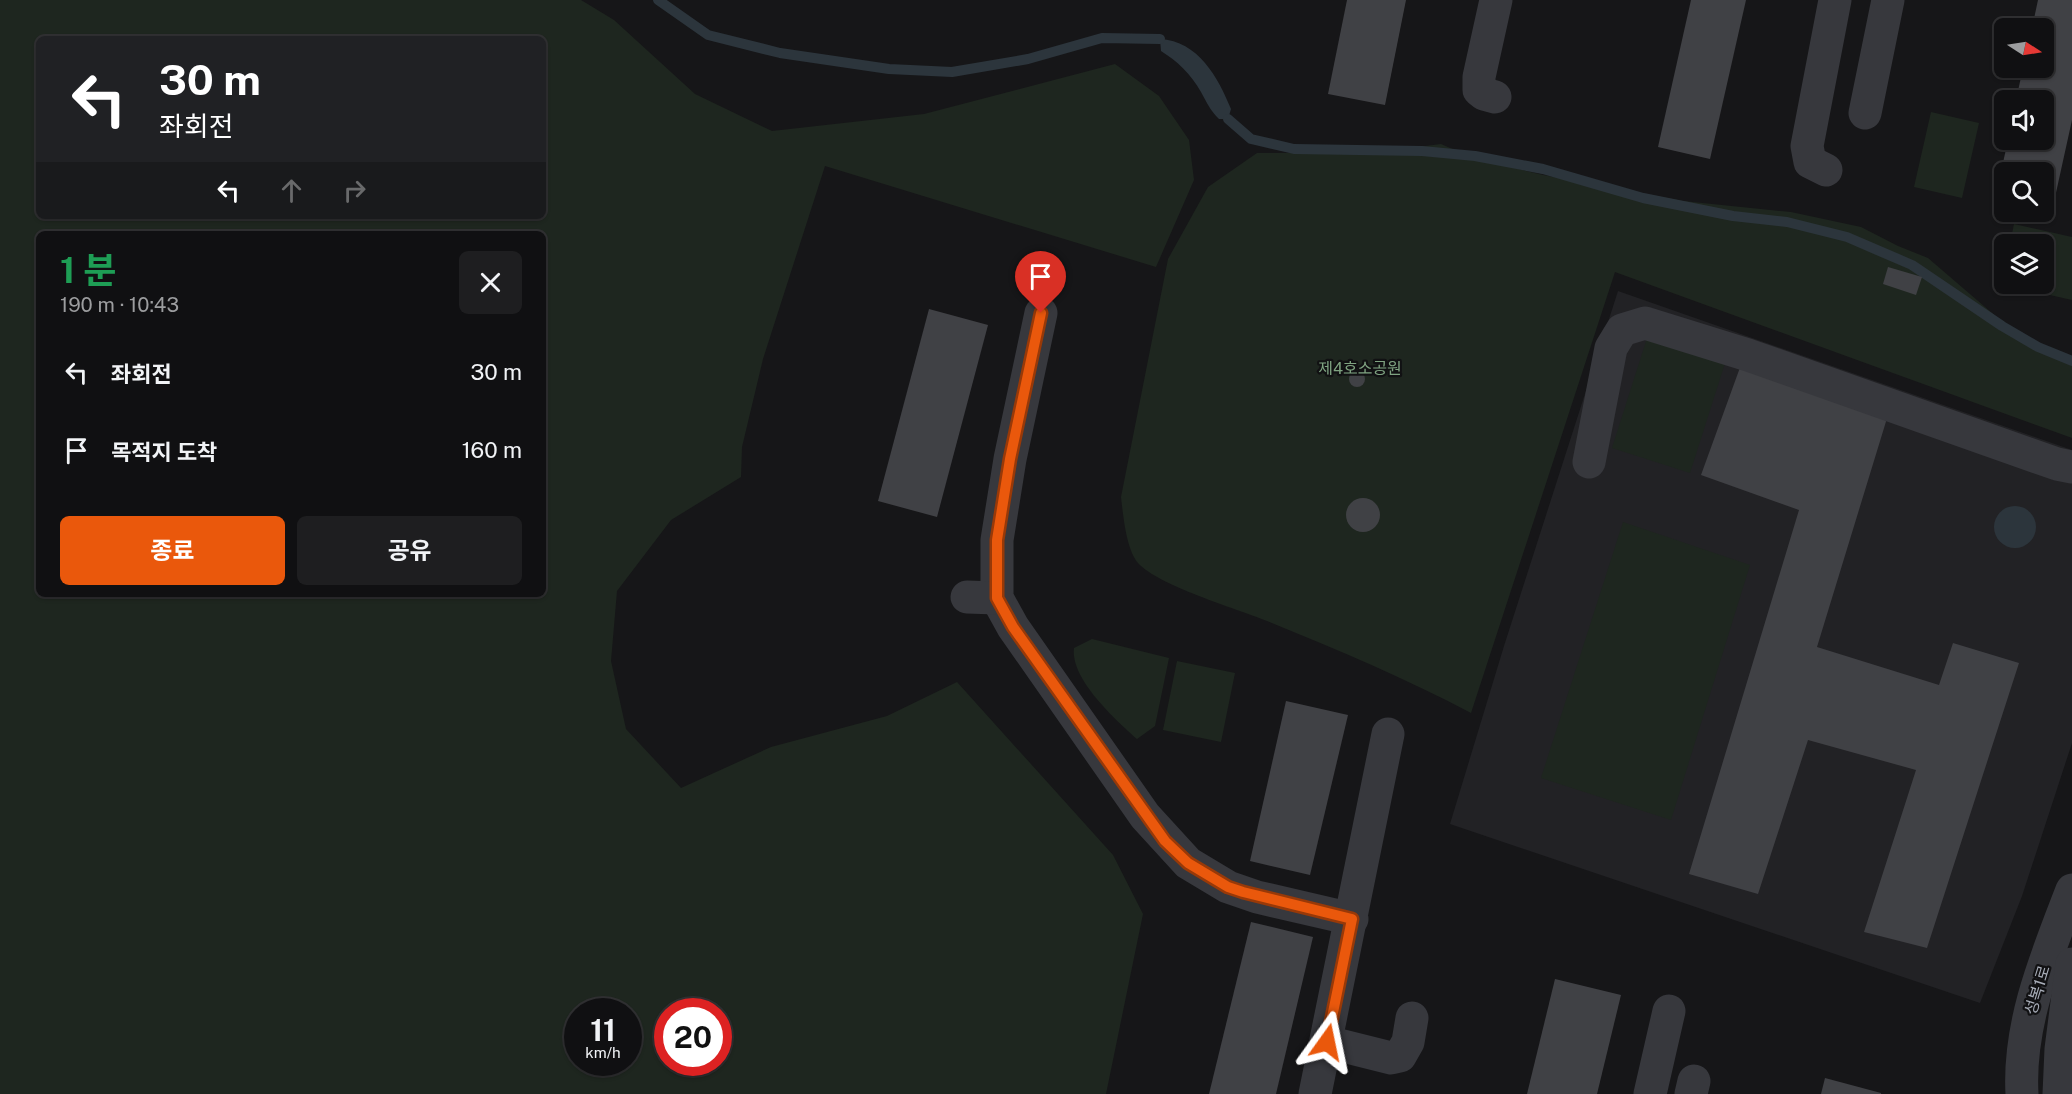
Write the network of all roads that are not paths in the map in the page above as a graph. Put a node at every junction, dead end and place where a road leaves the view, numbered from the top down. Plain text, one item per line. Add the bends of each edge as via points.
1 (1496, 0) edge
2 (1835, 0) edge
3 (1888, 0) edge
4 (1496, 97) dead end
5 (1865, 113) dead end
6 (1826, 170) dead end
7 (1041, 313) dead end
8 (1589, 462) dead end
9 (2072, 467) edge
10 (1388, 734) dead end
11 (2072, 890) edge
12 (1352, 919) junction
13 (2072, 964) edge
14 (1669, 1011) dead end
15 (1412, 1018) dead end
16 (1327, 1042) junction
17 (1315, 1094) edge
18 (1650, 1094) edge
19 (2022, 1094) edge
20 (2059, 1094) edge

1 - 4 street via 1479,77 1479,90
2 - 6 street via 1807,146 1809,162
3 - 5 street
7 - 12 street via 997,540 982,597 1013,627 1145,816 1188,863 1247,894
8 - 9 street via 1611,348 1622,330 1645,323
10 - 12 street
11 - 19 street, 성복1로 via 2026,1028
12 - 16 street
13 - 20 street, 성복1로
14 - 18 street
15 - 16 street via 1408,1042 1400,1056 1391,1058
16 - 17 street

